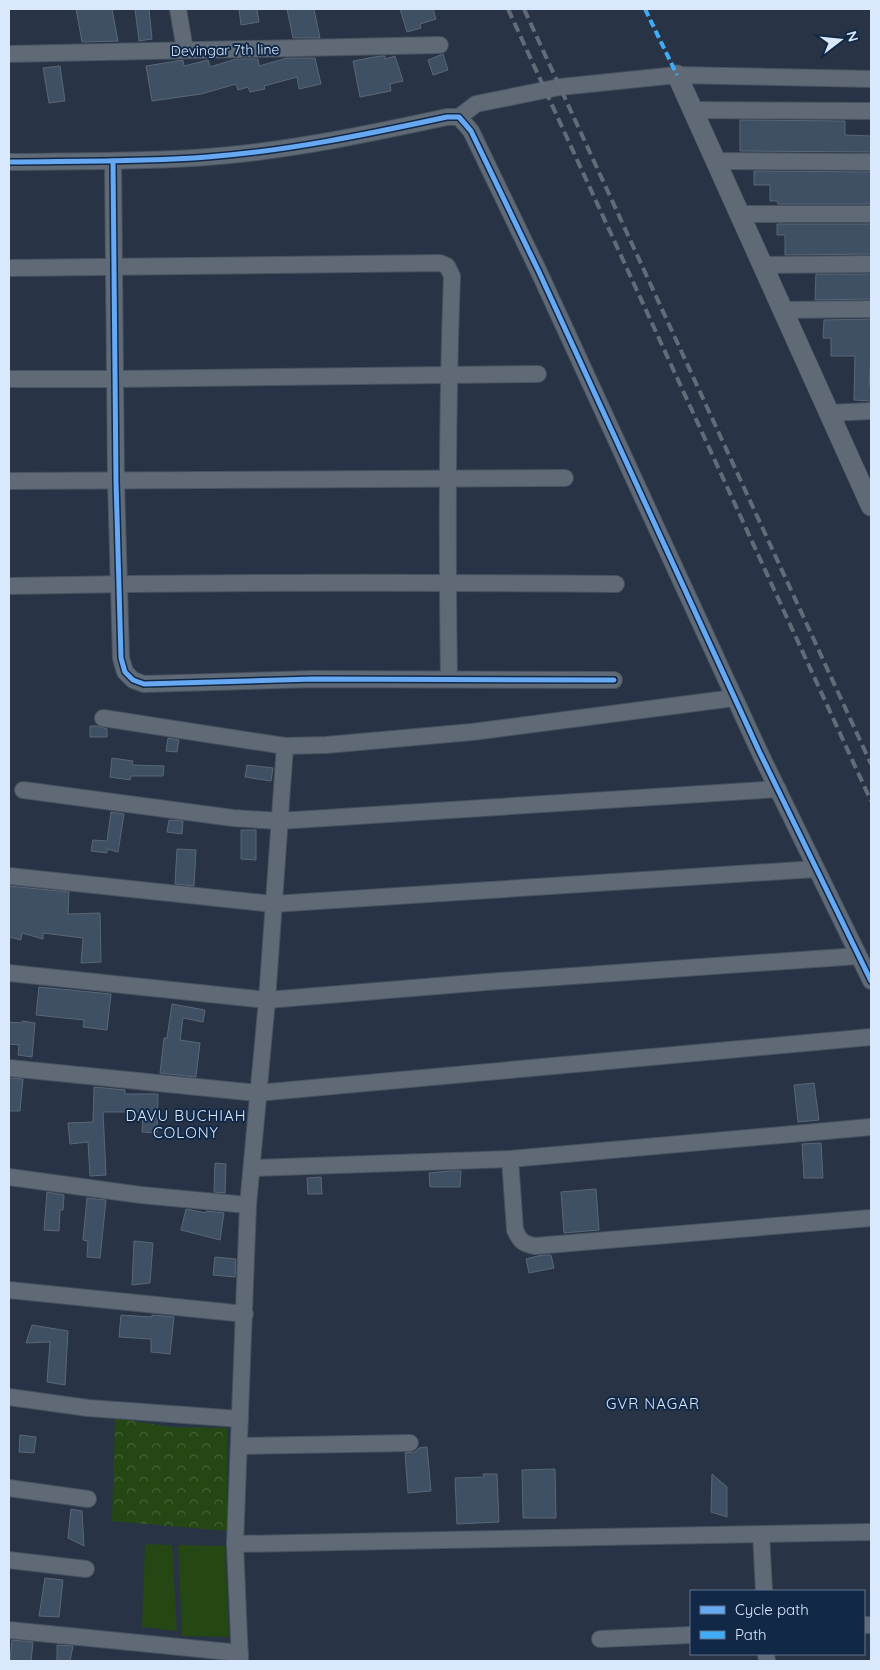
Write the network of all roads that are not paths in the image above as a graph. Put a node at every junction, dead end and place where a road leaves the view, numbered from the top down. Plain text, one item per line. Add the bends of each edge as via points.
1 (178, 9) edge
2 (440, 45) dead end
3 (185, 50) junction
4 (9, 54) edge
5 (677, 75) junction
6 (871, 79) edge
7 (693, 110) junction
8 (871, 111) edge
9 (453, 117) junction
10 (113, 161) junction
11 (715, 161) junction
12 (9, 162) edge
13 (871, 162) edge
14 (739, 214) junction
15 (871, 214) edge
16 (871, 264) edge
17 (762, 265) junction
18 (113, 267) junction
19 (9, 268) edge
20 (871, 309) edge
21 (783, 310) junction
22 (538, 374) dead end
23 (449, 376) junction
24 (9, 379) edge
25 (116, 379) junction
26 (871, 411) edge
27 (829, 413) junction
28 (448, 478) junction
29 (565, 478) dead end
30 (9, 481) edge
31 (116, 481) junction
32 (871, 506) edge
33 (447, 582) junction
34 (118, 584) junction
35 (616, 584) dead end
36 (9, 586) edge
37 (449, 679) junction
38 (614, 680) dead end
39 (734, 698) junction
40 (103, 718) dead end
41 (285, 746) junction
42 (778, 789) junction
43 (23, 790) dead end
44 (279, 821) junction
45 (816, 869) junction
46 (9, 876) edge
47 (273, 904) junction
48 (858, 956) junction
49 (9, 973) edge
50 (871, 981) edge
51 (267, 1000) junction
52 (871, 1037) edge
53 (9, 1068) edge
54 (258, 1093) junction
55 (871, 1127) edge
56 (510, 1159) junction
57 (252, 1168) junction
58 (9, 1177) edge
59 (248, 1206) junction
60 (871, 1218) edge
61 (9, 1290) edge
62 (244, 1314) junction
63 (9, 1396) edge
64 (240, 1419) junction
65 (410, 1443) dead end
66 (238, 1446) junction
67 (9, 1488) edge
68 (88, 1499) dead end
69 (871, 1532) edge
70 (760, 1534) junction
71 (235, 1544) junction
72 (9, 1560) edge
73 (86, 1569) dead end
74 (764, 1590) edge
75 (9, 1630) edge
76 (690, 1635) edge
77 (600, 1640) dead end
78 (240, 1657) edge

1 - 3 street
2 - 3 street, Devingar 7th line
3 - 4 street, Devingar 7th line
5 - 6 street
5 - 7 street
5 - 9 street via 560,87 476,104
7 - 8 street
7 - 11 street
9 - 10 street via 292,147 207,157
9 - 39 street via 471,131
10 - 12 street
10 - 18 street
11 - 13 street
11 - 14 street
14 - 15 street
14 - 17 street
16 - 17 street
17 - 21 street
18 - 19 street
18 - 23 street via 440,263 447,266 452,276
18 - 25 street
20 - 21 street
21 - 27 street
22 - 23 street
23 - 25 street
23 - 28 street
24 - 25 street
25 - 31 street
26 - 27 street
27 - 32 street
28 - 29 street
28 - 31 street
28 - 33 street
30 - 31 street
31 - 34 street
33 - 34 street
33 - 35 street
33 - 37 street
34 - 36 street
34 - 37 street via 121,658 125,672 144,684
37 - 38 street
39 - 41 street via 472,732
39 - 42 street
40 - 41 street
41 - 44 street
42 - 44 street
42 - 45 street
43 - 44 street
44 - 47 street
45 - 47 street
45 - 48 street
46 - 47 street
47 - 51 street
48 - 50 street
48 - 51 street
49 - 51 street
51 - 54 street
52 - 54 street
53 - 54 street
54 - 57 street
55 - 56 street
56 - 57 street
56 - 60 street via 515,1230 519,1239 530,1245
57 - 59 street
58 - 59 street
59 - 62 street
61 - 62 street
62 - 64 street
63 - 64 street via 88,1408
64 - 66 street
65 - 66 street
66 - 71 street
67 - 68 street
69 - 70 street
70 - 71 street
70 - 74 street
71 - 78 street
72 - 73 street
75 - 78 street
76 - 77 street

